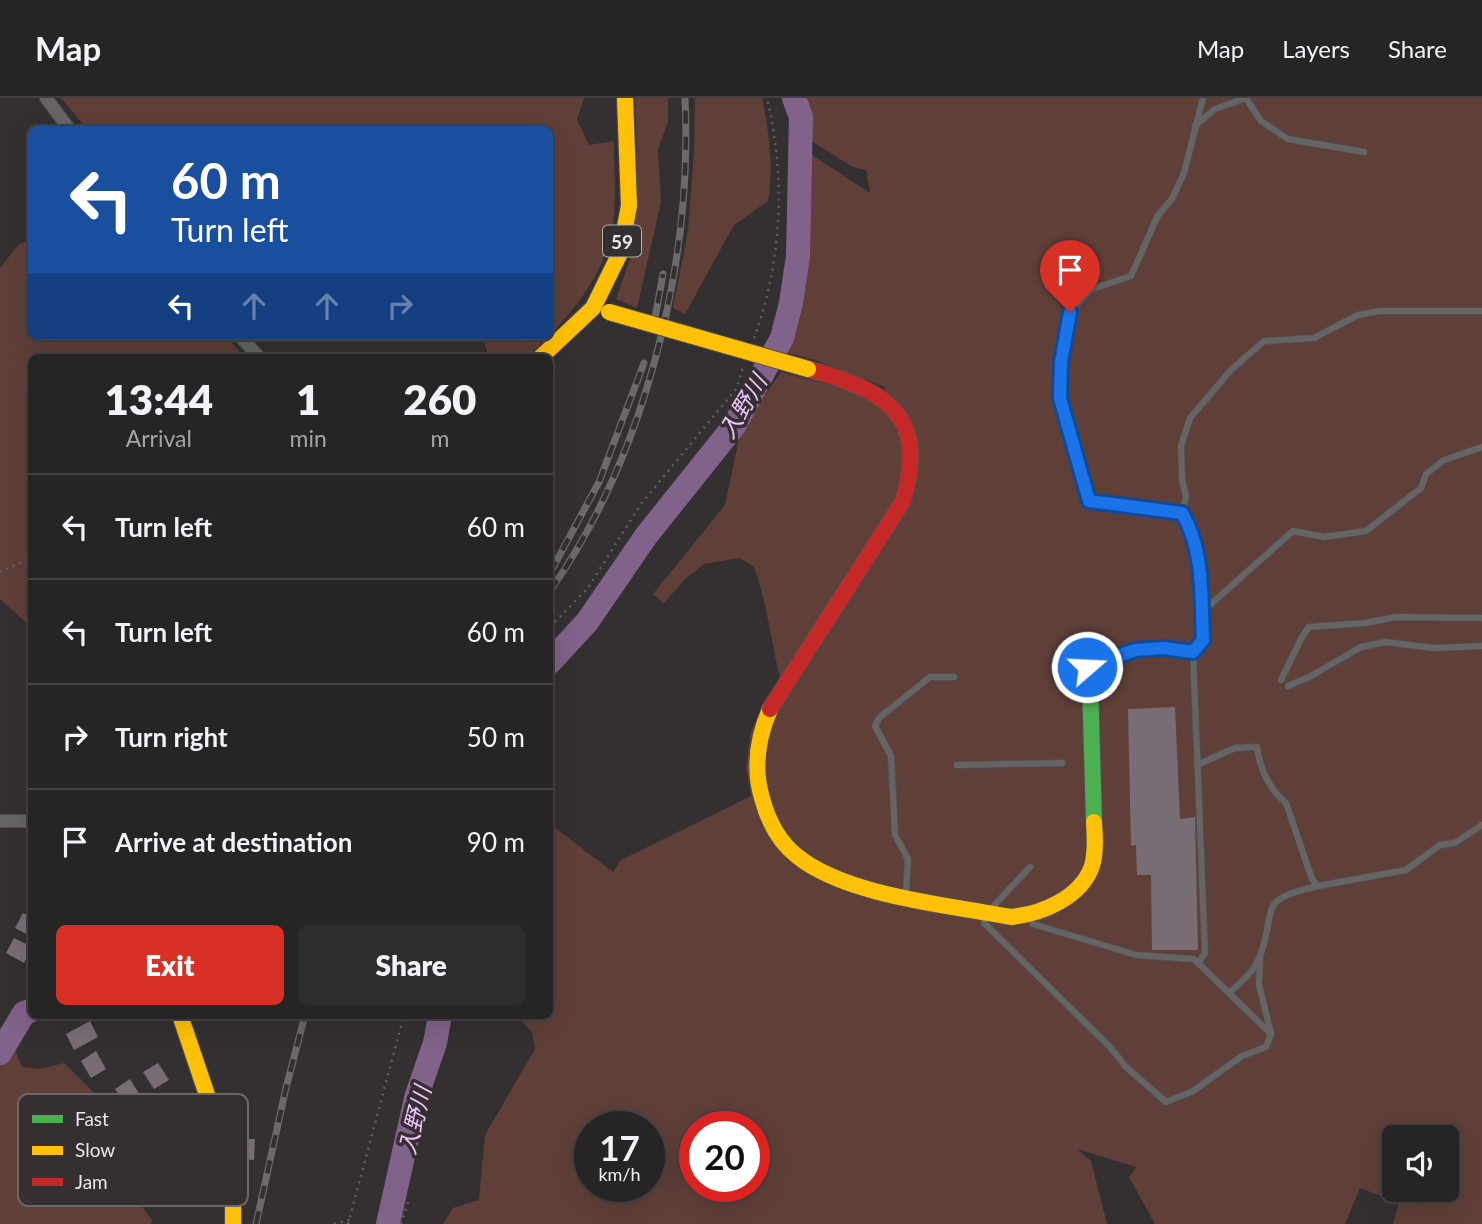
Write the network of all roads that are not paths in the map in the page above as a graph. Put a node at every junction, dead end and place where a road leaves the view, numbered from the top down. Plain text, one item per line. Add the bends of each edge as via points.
1 (46, 98) edge
2 (625, 98) edge
3 (1203, 98) edge
4 (67, 126) edge
5 (1194, 127) junction
6 (1364, 152) dead end
7 (601, 310) junction
8 (1482, 311) edge
9 (244, 340) edge
10 (256, 354) edge
11 (545, 354) edge
12 (1482, 447) edge
13 (1182, 513) junction
14 (1202, 612) junction
15 (1482, 618) edge
16 (1482, 646) edge
17 (1193, 652) junction
18 (1087, 667) joint
19 (954, 677) dead end
20 (1281, 680) dead end
21 (1288, 686) dead end
22 (1062, 763) dead end
23 (957, 765) dead end
24 (1197, 765) junction
25 (0, 821) edge
26 (28, 821) edge
27 (1482, 825) edge
28 (1030, 867) dead end
29 (1318, 886) junction
30 (906, 897) junction
31 (988, 912) junction
32 (1031, 916) junction
33 (1260, 956) junction
34 (1198, 963) junction
35 (1229, 993) junction
36 (181, 1019) edge
37 (1271, 1034) junction
38 (208, 1094) edge
39 (233, 1206) edge
40 (233, 1224) edge

1 - 4 street
2 - 7 street, 59 via 629,206 620,253
3 - 5 lane
5 - 6 lane via 1215,109 1246,98 1261,121 1287,139
5 - 13 lane via 1184,173 1158,215 1131,276 1092,289 1070,312 1061,362 1060,398 1089,501
7 - 11 street, 59
7 - 30 street, bridge via 851,381 876,394 907,430 912,451 903,501 773,702 757,762 761,802 793,853 843,883
8 - 13 lane via 1380,311 1358,315 1314,338 1264,341 1231,370 1190,418 1181,446 1186,497
9 - 10 street
12 - 14 lane via 1444,460 1426,474 1421,488 1366,531 1324,537 1293,531
13 - 14 lane via 1192,530
14 - 17 lane via 1203,640
15 - 20 lane via 1396,617 1310,627
16 - 21 lane via 1373,644
17 - 18 lane via 1135,650
17 - 24 lane
18 - 32 street via 1095,846 1091,869 1062,902
19 - 30 lane via 930,677 875,726 891,755 895,835 908,859
22 - 23 lane
24 - 29 lane via 1235,748 1258,747 1260,767 1286,803
24 - 34 lane via 1205,953
25 - 26 street
27 - 29 lane via 1455,843 1440,845 1406,870
28 - 31 lane
29 - 33 lane via 1289,892 1274,902
30 - 31 street
31 - 32 street
31 - 37 lane via 984,923 1125,1066 1166,1101 1193,1091 1242,1056 1266,1047
32 - 34 lane via 1033,924 1136,955
33 - 35 lane
33 - 37 lane via 1259,985
34 - 35 lane
35 - 37 lane
36 - 38 street
39 - 40 street

